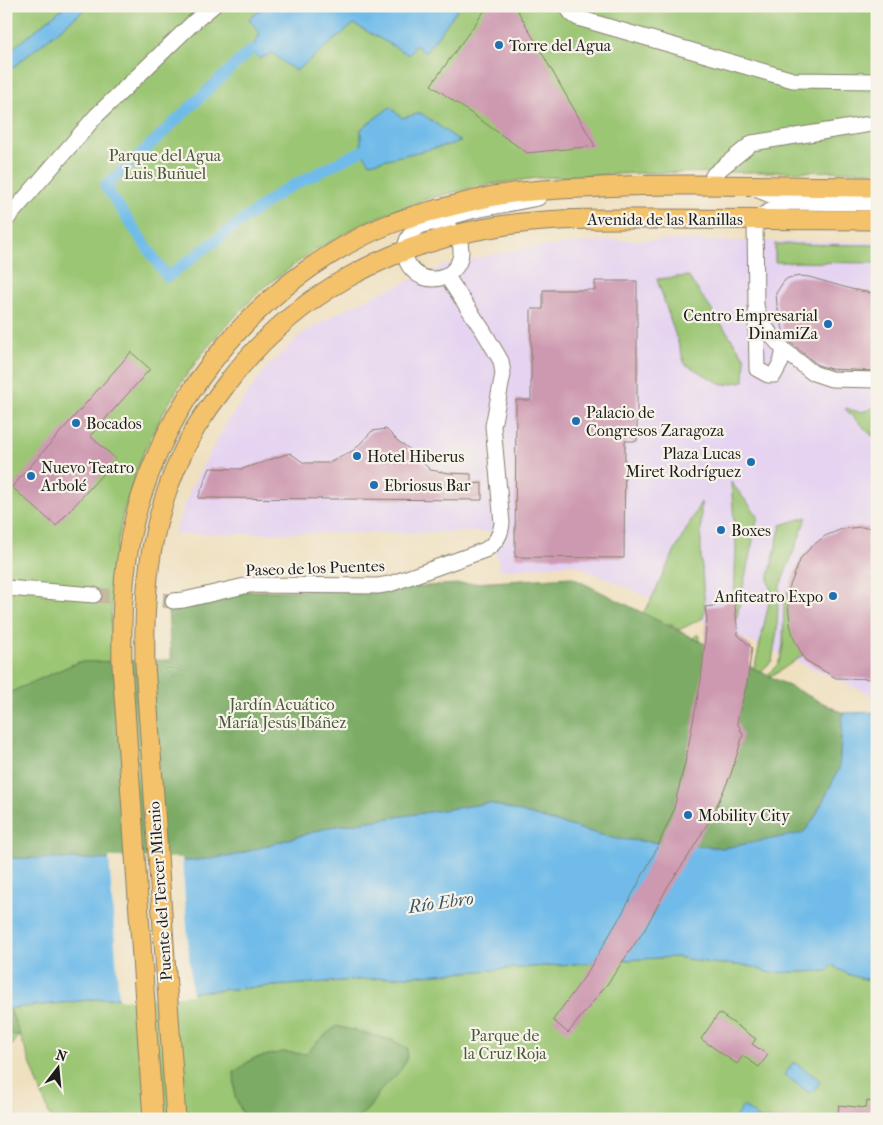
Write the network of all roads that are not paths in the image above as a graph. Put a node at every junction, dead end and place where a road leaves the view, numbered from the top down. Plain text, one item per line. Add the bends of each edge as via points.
1 (213, 6) edge
2 (566, 6) edge
3 (877, 81) edge
4 (877, 123) edge
5 (707, 186) junction
6 (749, 186) junction
7 (877, 187) edge
8 (787, 202) junction
9 (877, 203) edge
10 (8, 218) edge
11 (755, 219) junction
12 (877, 220) edge
13 (437, 224) junction
14 (404, 250) junction
15 (446, 276) junction
16 (756, 305) junction
17 (784, 350) junction
18 (877, 380) edge
19 (6, 588) edge
20 (94, 595) tunnel mouth
21 (173, 601) tunnel mouth
22 (145, 664) joint
23 (122, 665) joint
24 (153, 1119) edge
25 (176, 1119) edge

1 - 10 street via 96,116
2 - 3 street via 578,18 793,80
4 - 5 street via 752,143 714,174
5 - 6 main road, Avenida de las Ranillas
5 - 13 main road, Avenida de las Ranillas via 642,185 498,195
6 - 7 main road, Avenida de las Ranillas
6 - 8 street
8 - 9 street
8 - 11 street
11 - 12 main road, Avenida de las Ranillas
11 - 13 main road, Avenida de las Ranillas via 604,218 501,225
11 - 16 street
13 - 14 main road, Avenida de las Ranillas
13 - 14 street, Avenida de las Ranillas via 421,226 407,239
13 - 15 street via 460,245 457,264
13 - 23 main road, Avenida de las Ranillas via 367,234 322,259 255,313 191,391 157,455 136,516 123,589
14 - 15 street via 410,267 421,276 434,279
14 - 22 main road, Avenida de las Ranillas via 335,284 289,317 249,356 197,426 174,472 154,538 144,605
15 - 21 street, Paseo de los Puentes via 501,361 503,374 493,426 502,524 494,544 390,584 249,585
16 - 17 street via 759,318
16 - 17 street via 757,369 768,375 774,374
17 - 18 street via 806,369 826,379
19 - 20 street
22 - 25 main road, Puente del Tercer Milenio
23 - 24 main road, Puente del Tercer Milenio

